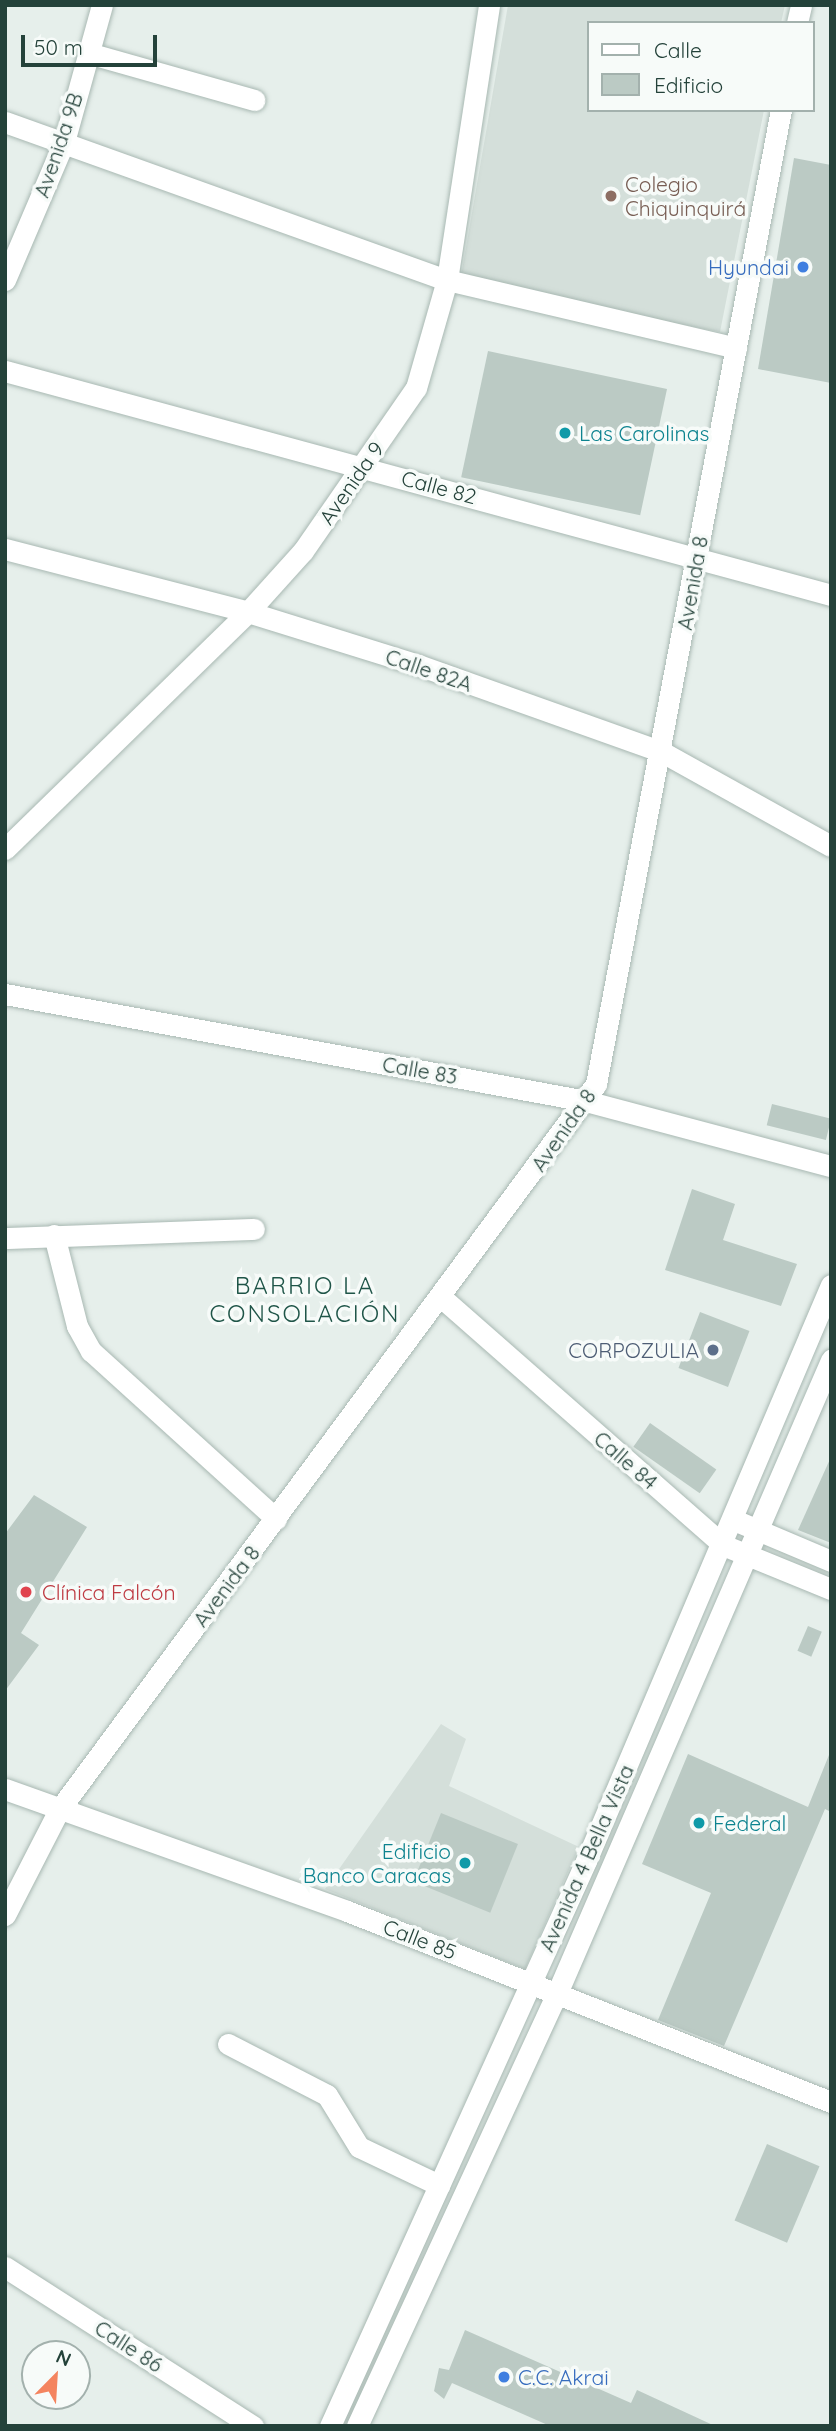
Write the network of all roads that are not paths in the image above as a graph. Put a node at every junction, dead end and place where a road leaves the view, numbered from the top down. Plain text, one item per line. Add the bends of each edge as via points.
1 (102, 5) edge
2 (489, 5) edge
3 (88, 53) junction
4 (254, 100) dead end
5 (781, 112) edge
6 (5, 122) edge
7 (64, 142) junction
8 (5, 280) edge
9 (447, 280) junction
10 (736, 348) junction
11 (5, 371) edge
12 (364, 467) junction
13 (5, 549) edge
14 (696, 556) junction
15 (831, 595) edge
16 (248, 612) junction
17 (662, 752) junction
18 (831, 846) edge
19 (5, 849) edge
20 (5, 994) edge
21 (586, 1101) junction
22 (831, 1166) edge
23 (254, 1229) dead end
24 (54, 1235) junction
25 (5, 1238) edge
26 (831, 1285) edge
27 (441, 1297) junction
28 (831, 1360) edge
29 (276, 1519) junction
30 (734, 1520) junction
31 (759, 1531) junction
32 (723, 1545) junction
33 (747, 1557) junction
34 (831, 1561) edge
35 (831, 1589) edge
36 (5, 1789) edge
37 (59, 1810) junction
38 (5, 1915) edge
39 (531, 1981) junction
40 (558, 1992) junction
41 (228, 2045) dead end
42 (831, 2102) edge
43 (439, 2185) junction
44 (5, 2267) edge
45 (253, 2426) edge
46 (330, 2426) edge
47 (357, 2426) edge

1 - 3 street, Avenida 9B
2 - 9 street, Avenida 9
3 - 4 street
3 - 7 street, Avenida 9B
5 - 10 street, Avenida 8
6 - 7 street
7 - 8 street, Avenida 9B
7 - 9 street
9 - 10 street
9 - 12 street, Avenida 9 via 416,388
10 - 14 street, Avenida 8
11 - 12 street, Calle 82
12 - 14 street, Calle 82
12 - 16 street, Avenida 9 via 303,551
13 - 16 street, Calle 82A
14 - 15 street, Calle 82
14 - 17 street, Avenida 8
16 - 17 street, Calle 82A via 418,665
16 - 19 street, Avenida 9
17 - 18 street, Calle 82A
17 - 21 street, Avenida 8 via 596,1084
20 - 21 street, Calle 83
21 - 22 street, Calle 83
21 - 27 street, Avenida 8
23 - 24 street
24 - 25 street
24 - 29 street via 77,1325 91,1352
26 - 30 street, Avenida 4 Bella Vista
27 - 29 street, Avenida 8
27 - 32 street, Calle 84
28 - 31 street, Avenida 4 Bella Vista
29 - 37 street, Avenida 8
30 - 31 street
30 - 32 street, Avenida 4 Bella Vista
31 - 33 street, Avenida 4 Bella Vista
31 - 34 street
32 - 33 street, Calle 84
32 - 39 street, Avenida 4 Bella Vista
33 - 35 street, Calle 84
33 - 40 street, Avenida 4 Bella Vista
36 - 37 street, Calle 85
37 - 38 street, Avenida 8
37 - 39 street, Calle 85
39 - 40 street, Calle 85
39 - 43 street, Avenida 4 Bella Vista
40 - 42 street, Calle 85
40 - 47 street, Avenida 4 Bella Vista
41 - 43 street via 327,2095 359,2147
43 - 46 street, Avenida 4 Bella Vista
44 - 45 street, Calle 86

